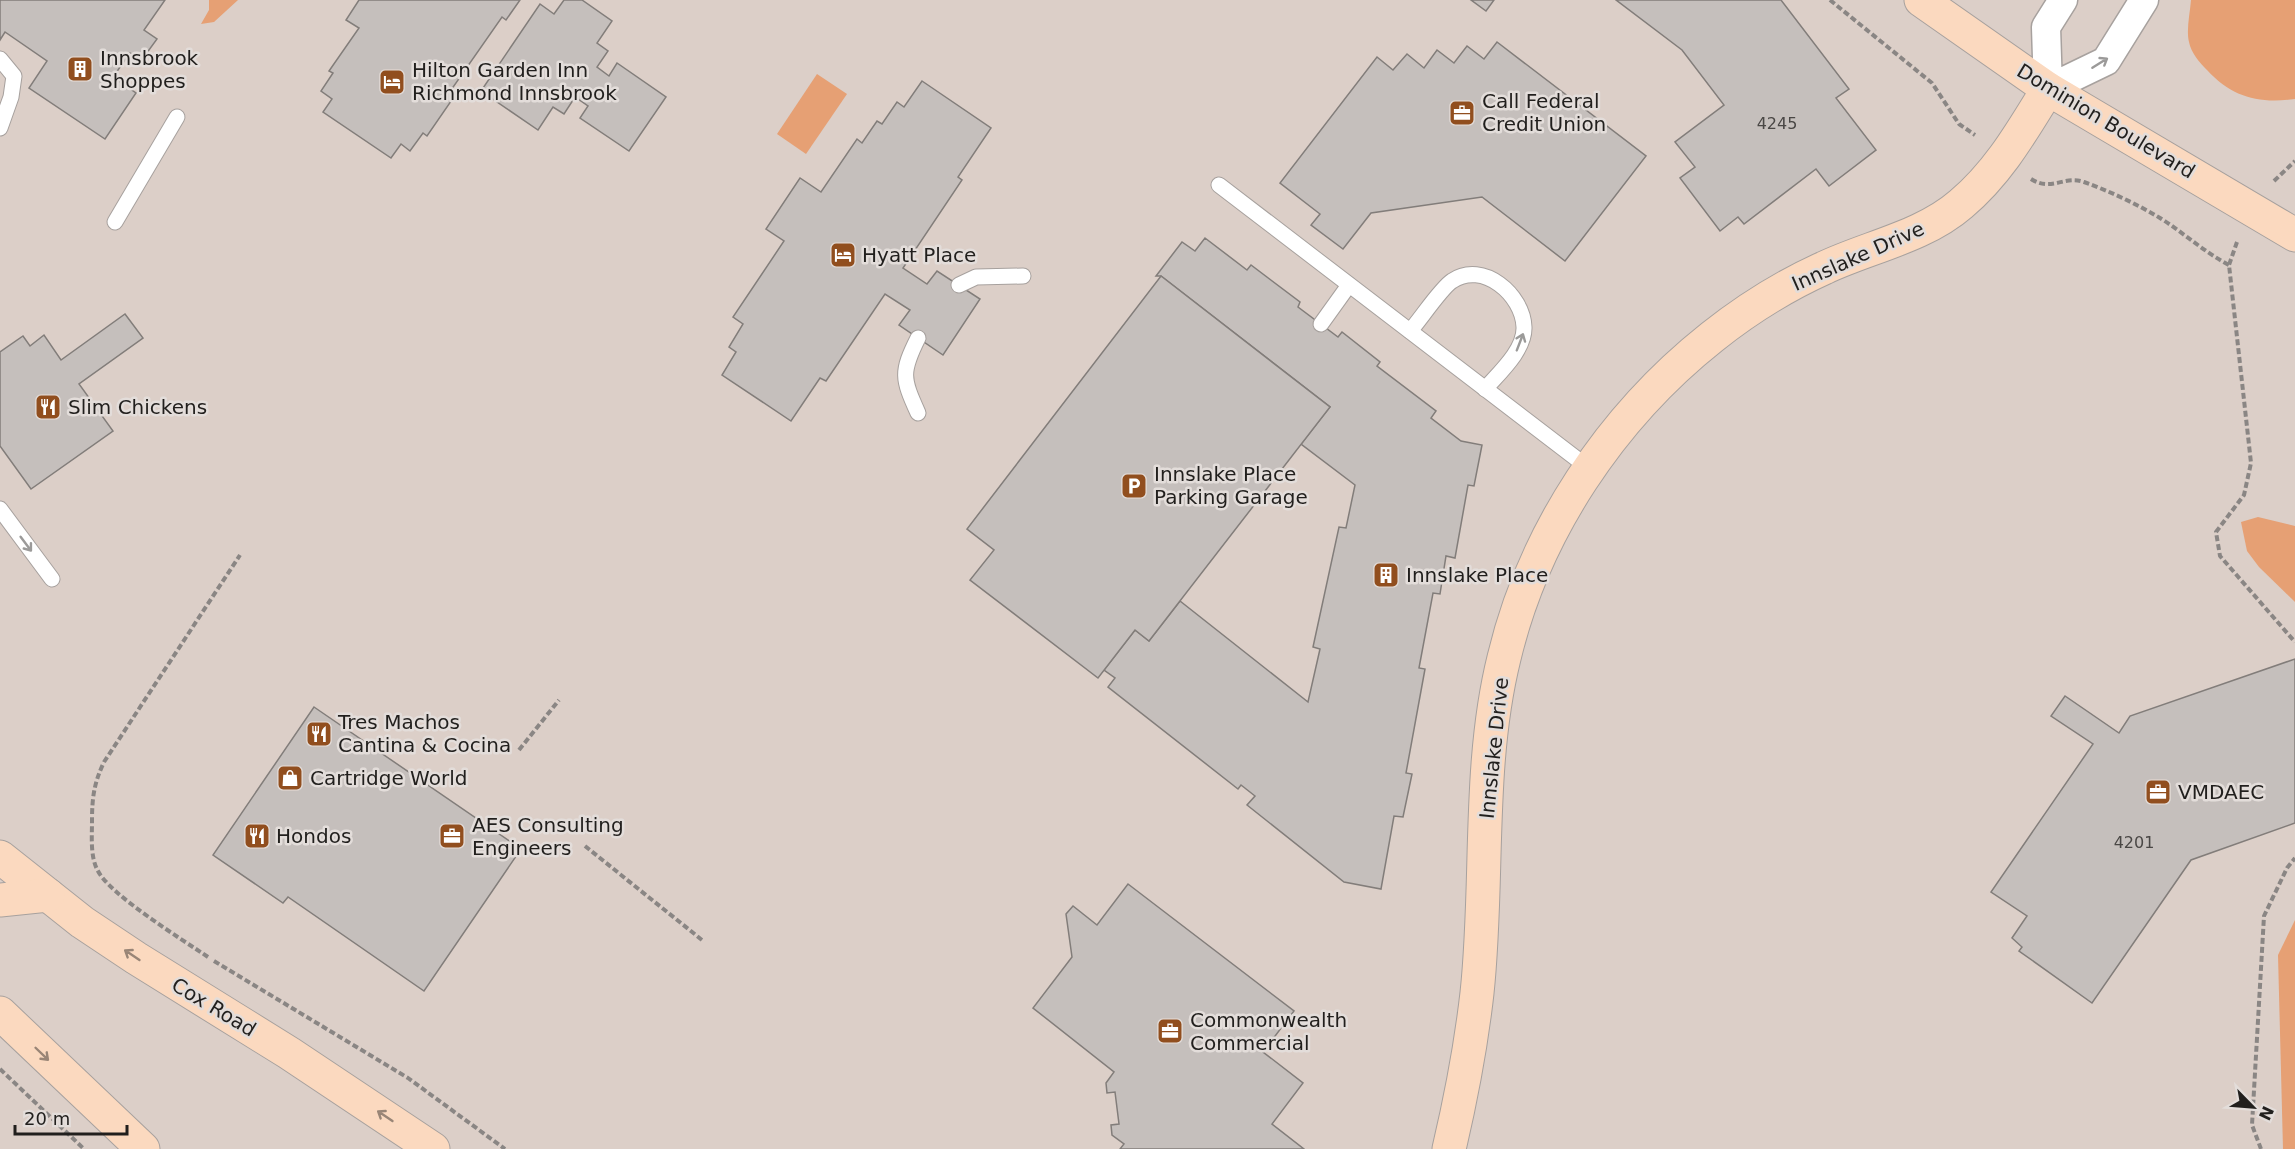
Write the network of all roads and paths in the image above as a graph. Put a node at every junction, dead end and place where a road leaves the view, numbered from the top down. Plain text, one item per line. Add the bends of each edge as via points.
1 (1921, 0) edge
2 (2063, 0) edge
3 (2144, 0) edge
4 (0, 59) edge
5 (2048, 89) junction
6 (177, 117) dead end
7 (0, 128) edge
8 (2294, 164) edge
9 (1220, 184) dead end
10 (2249, 207) junction
11 (115, 222) dead end
12 (2295, 235) edge
13 (1023, 276) dead end
14 (959, 285) dead end
15 (1349, 285) junction
16 (1321, 324) dead end
17 (1410, 331) junction
18 (918, 338) dead end
19 (1485, 388) junction
20 (918, 412) dead end
21 (1590, 469) junction
22 (0, 509) edge
23 (240, 555) dead end
24 (52, 579) dead end
25 (2295, 642) edge
26 (559, 700) dead end
27 (519, 750) dead end
28 (585, 846) dead end
29 (0, 857) edge
30 (2295, 858) edge
31 (48, 895) junction
32 (0, 900) edge
33 (702, 940) dead end
34 (0, 1013) edge
35 (0, 1069) edge
36 (84, 1149) edge
37 (143, 1149) edge
38 (433, 1149) edge
39 (505, 1149) edge
40 (1449, 1149) edge
41 (2261, 1149) edge

1 - 5 street, Dominion Boulevard
2 - 5 street via 2046,27
5 -> 3 street via 2106,61
4 - 7 lane via 14,76
5 - 10 street, Dominion Boulevard
5 - 21 street, Innslake Drive via 1992,174 1959,206 1897,239 1823,268 1742,313 1683,360 1643,399
6 - 11 lane
8 - 10 path
9 - 15 lane
10 - 12 street, Dominion Boulevard
10 - 25 path via 2229,265 2251,463 2244,495 2216,532 2220,556
13 - 14 lane via 976,277
15 - 16 lane
15 - 17 lane
17 - 19 lane
19 -> 17 lane via 1514,356 1525,329 1519,305 1504,285 1477,274 1452,280
18 - 20 lane via 905,364 906,387
19 - 21 lane
21 - 40 street, Innslake Drive via 1557,522 1529,580 1504,658 1491,737 1477,992
22 -> 24 lane
23 - 39 path via 96,779 92,791 92,843 98,872 144,913 208,957 408,1077
26 - 27 path
28 - 33 path
29 - 31 street, Cox Road
30 - 41 path via 2264,916 2252,1125
31 - 32 street
38 -> 31 street, Cox Road via 290,1053 136,958
34 -> 37 street
35 - 36 path

